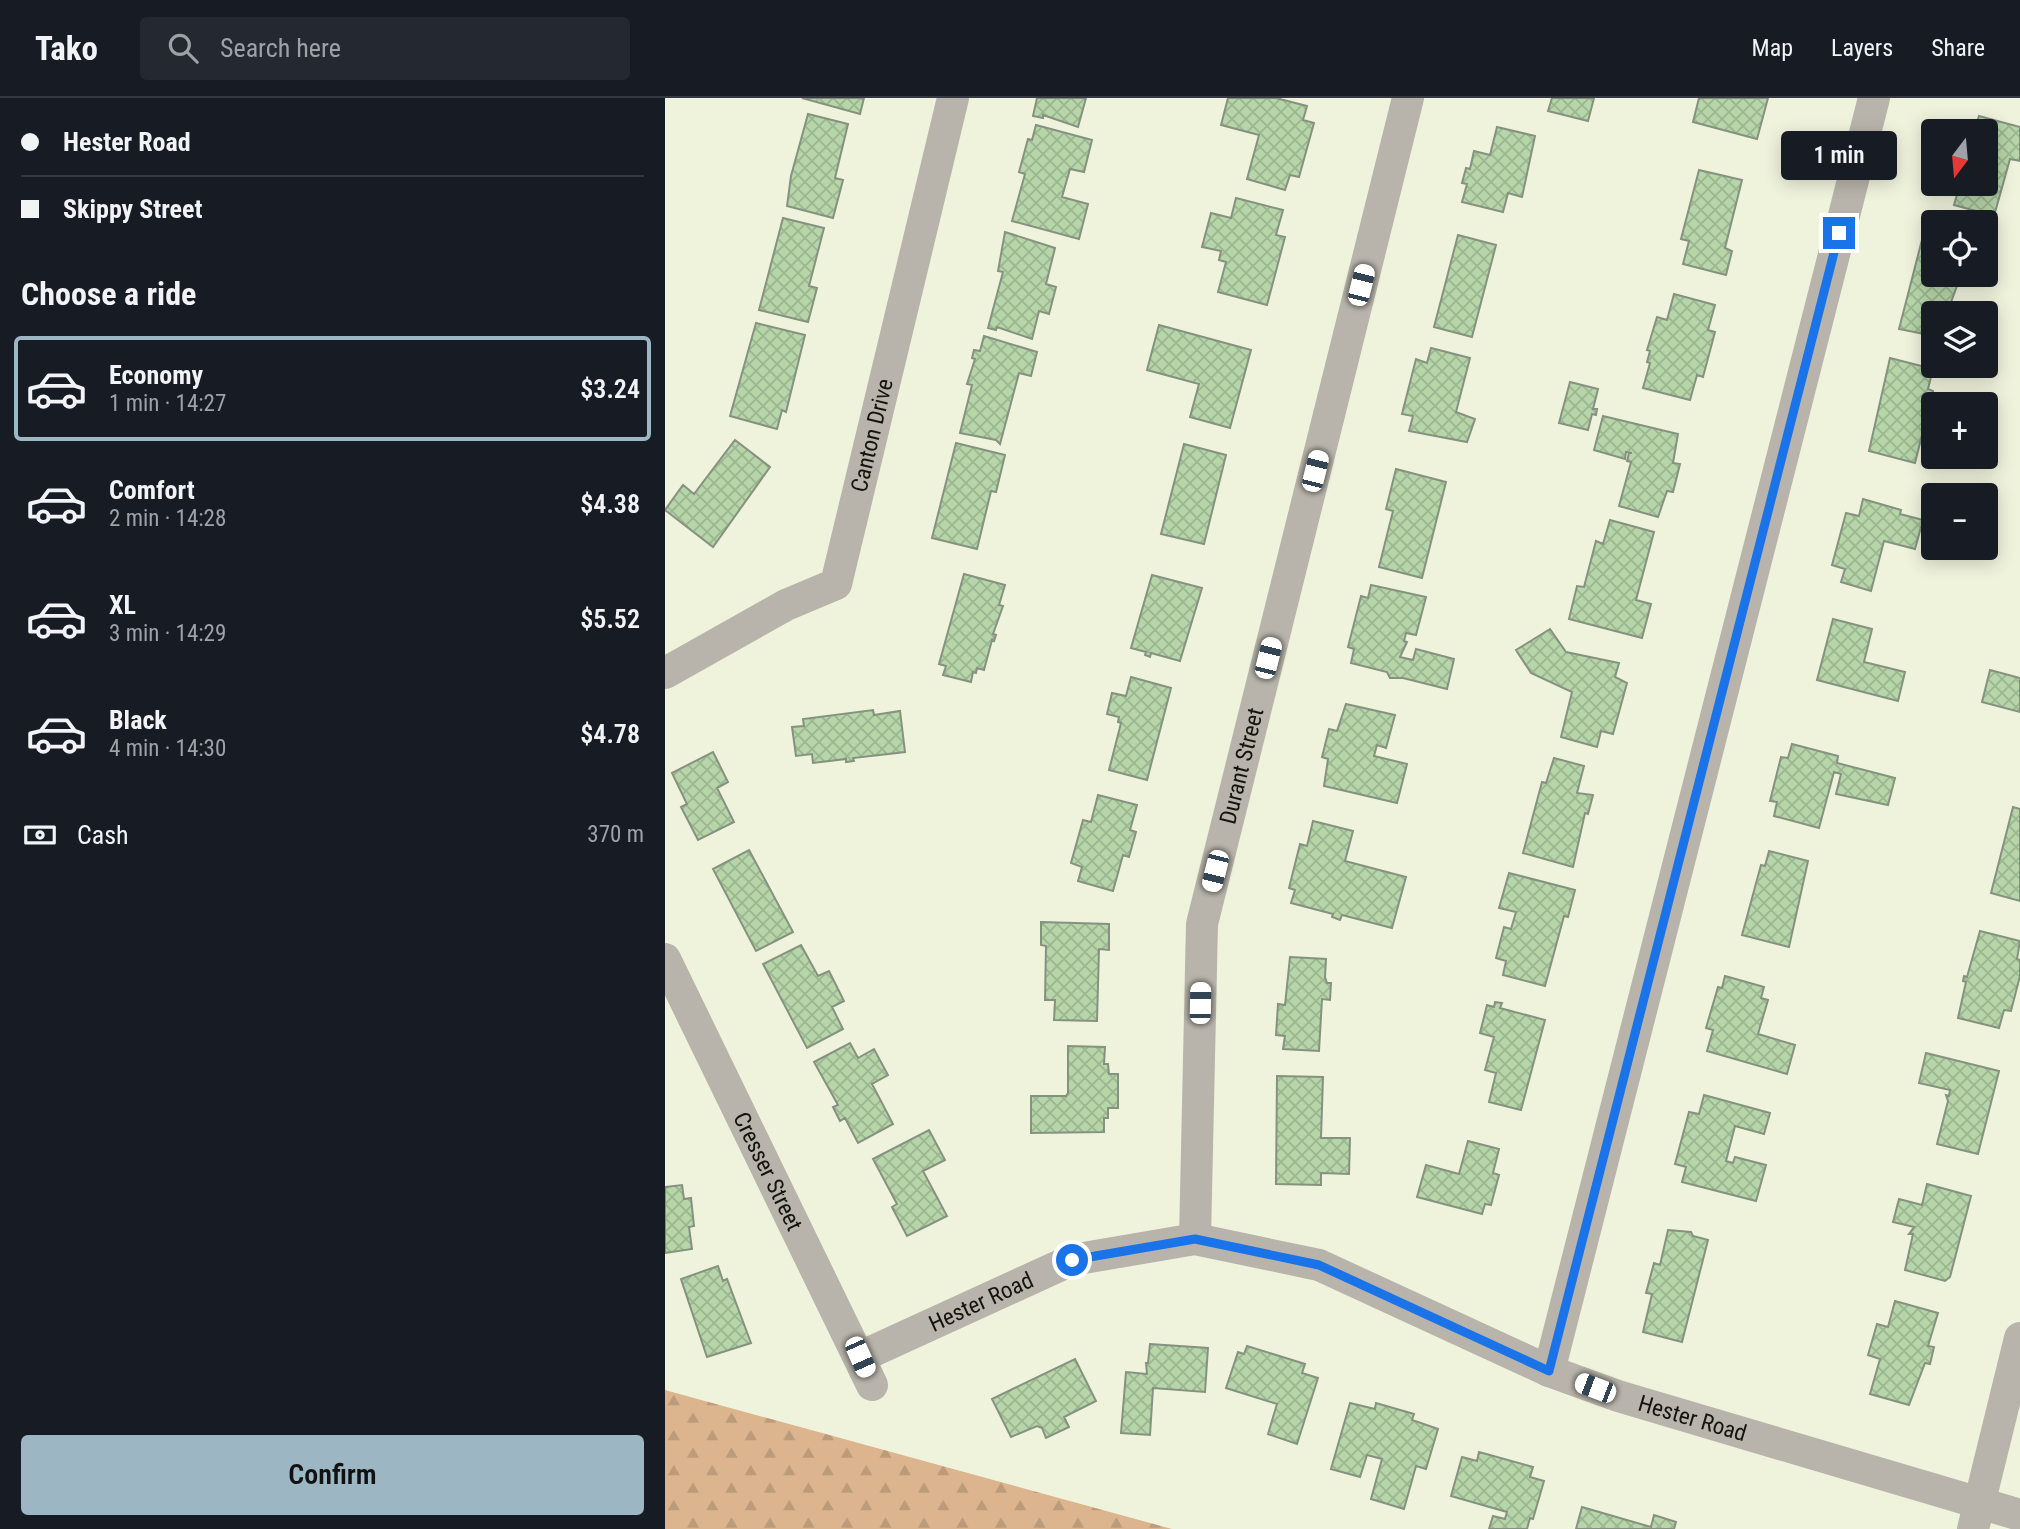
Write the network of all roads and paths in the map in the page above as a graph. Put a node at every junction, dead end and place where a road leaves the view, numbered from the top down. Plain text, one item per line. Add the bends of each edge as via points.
1 (953, 98) edge
2 (1408, 98) edge
3 (1874, 98) edge
4 (665, 673) edge
5 (665, 959) edge
6 (1195, 1239) junction
7 (2020, 1338) edge
8 (866, 1371) joint
9 (1549, 1371) junction
10 (2020, 1515) edge
11 (1976, 1516) edge

1 - 4 street, Canton Drive via 836,584 786,605
2 - 6 street, Durant Street via 1202,924
3 - 9 street
5 - 8 street, Cresser Street
6 - 8 street, Hester Road via 1072,1260
6 - 9 street, Hester Road via 1319,1265
7 - 11 street
9 - 11 street, Hester Road
10 - 11 street, Hester Road

